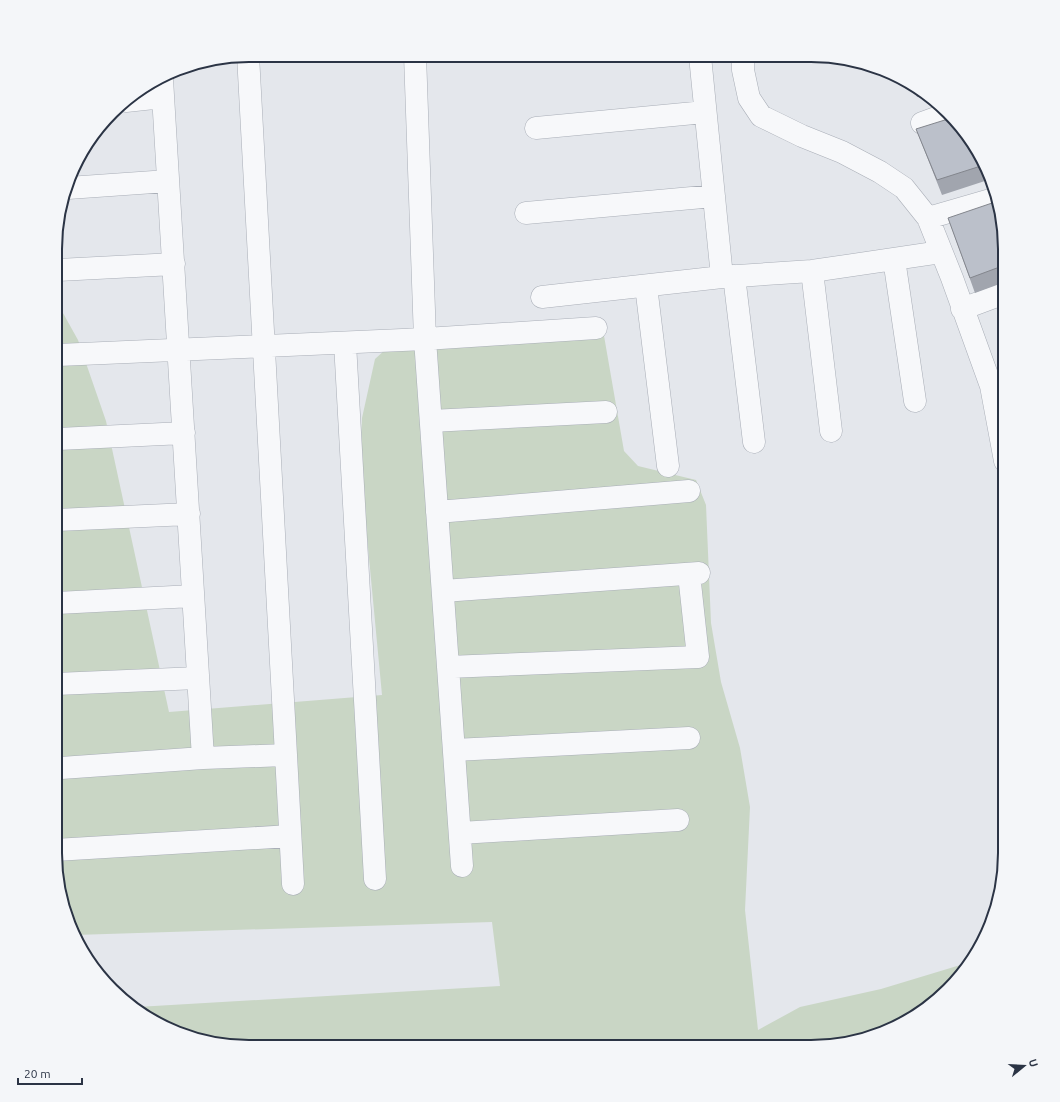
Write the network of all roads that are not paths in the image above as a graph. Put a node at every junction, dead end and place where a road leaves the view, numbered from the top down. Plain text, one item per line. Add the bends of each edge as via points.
1 (248, 62) edge
2 (414, 62) edge
3 (701, 62) edge
4 (743, 62) edge
5 (163, 88) edge
6 (144, 95) edge
7 (705, 112) junction
8 (942, 116) edge
9 (922, 123) dead end
10 (536, 128) dead end
11 (168, 181) junction
12 (72, 188) edge
13 (714, 196) junction
14 (992, 200) edge
15 (526, 213) dead end
16 (928, 218) junction
17 (941, 252) junction
18 (894, 259) junction
19 (174, 264) junction
20 (62, 270) edge
21 (812, 271) junction
22 (728, 276) junction
23 (646, 286) junction
24 (998, 296) edge
25 (542, 297) dead end
26 (962, 309) junction
27 (596, 328) dead end
28 (425, 339) junction
29 (344, 343) junction
30 (263, 346) junction
31 (178, 348) junction
32 (62, 355) edge
33 (998, 383) edge
34 (915, 401) dead end
35 (606, 412) dead end
36 (431, 421) junction
37 (831, 432) dead end
38 (184, 433) junction
39 (62, 440) edge
40 (754, 442) dead end
41 (668, 466) dead end
42 (689, 491) dead end
43 (437, 512) junction
44 (189, 514) junction
45 (62, 520) edge
46 (443, 591) junction
47 (193, 596) junction
48 (62, 602) edge
49 (448, 667) junction
50 (198, 678) junction
51 (62, 684) edge
52 (689, 738) dead end
53 (454, 750) junction
54 (285, 755) junction
55 (203, 758) junction
56 (62, 768) edge
57 (678, 820) dead end
58 (460, 833) junction
59 (290, 836) junction
60 (62, 850) edge
61 (462, 866) dead end
62 (375, 879) dead end
63 (292, 884) dead end

1 - 30 street
2 - 28 street
3 - 7 street
4 - 16 street via 749,98 761,116 880,172 904,188
5 - 6 street
5 - 11 street
7 - 10 street
7 - 13 street
8 - 9 street
11 - 12 street
11 - 19 street
13 - 15 street
13 - 22 street
14 - 16 street
16 - 17 street
17 - 18 street
17 - 26 street
18 - 21 street
18 - 34 street
19 - 20 street
19 - 31 street
21 - 22 street
21 - 37 street
22 - 23 street
22 - 40 street
23 - 25 street
23 - 41 street
24 - 26 street
26 - 33 street
27 - 28 street
28 - 29 street
28 - 36 street
29 - 30 street
29 - 62 street
30 - 31 street
30 - 54 street
31 - 32 street
31 - 38 street
35 - 36 street
36 - 43 street
38 - 39 street
38 - 44 street
42 - 43 street
43 - 46 street
44 - 45 street
44 - 47 street
46 - 49 street
46 - 49 street via 694,573 698,657
47 - 48 street
47 - 50 street
49 - 53 street
50 - 51 street
50 - 55 street
52 - 53 street
53 - 58 street
54 - 55 street
54 - 59 street
55 - 56 street
57 - 58 street
58 - 61 street
59 - 60 street
59 - 63 street

